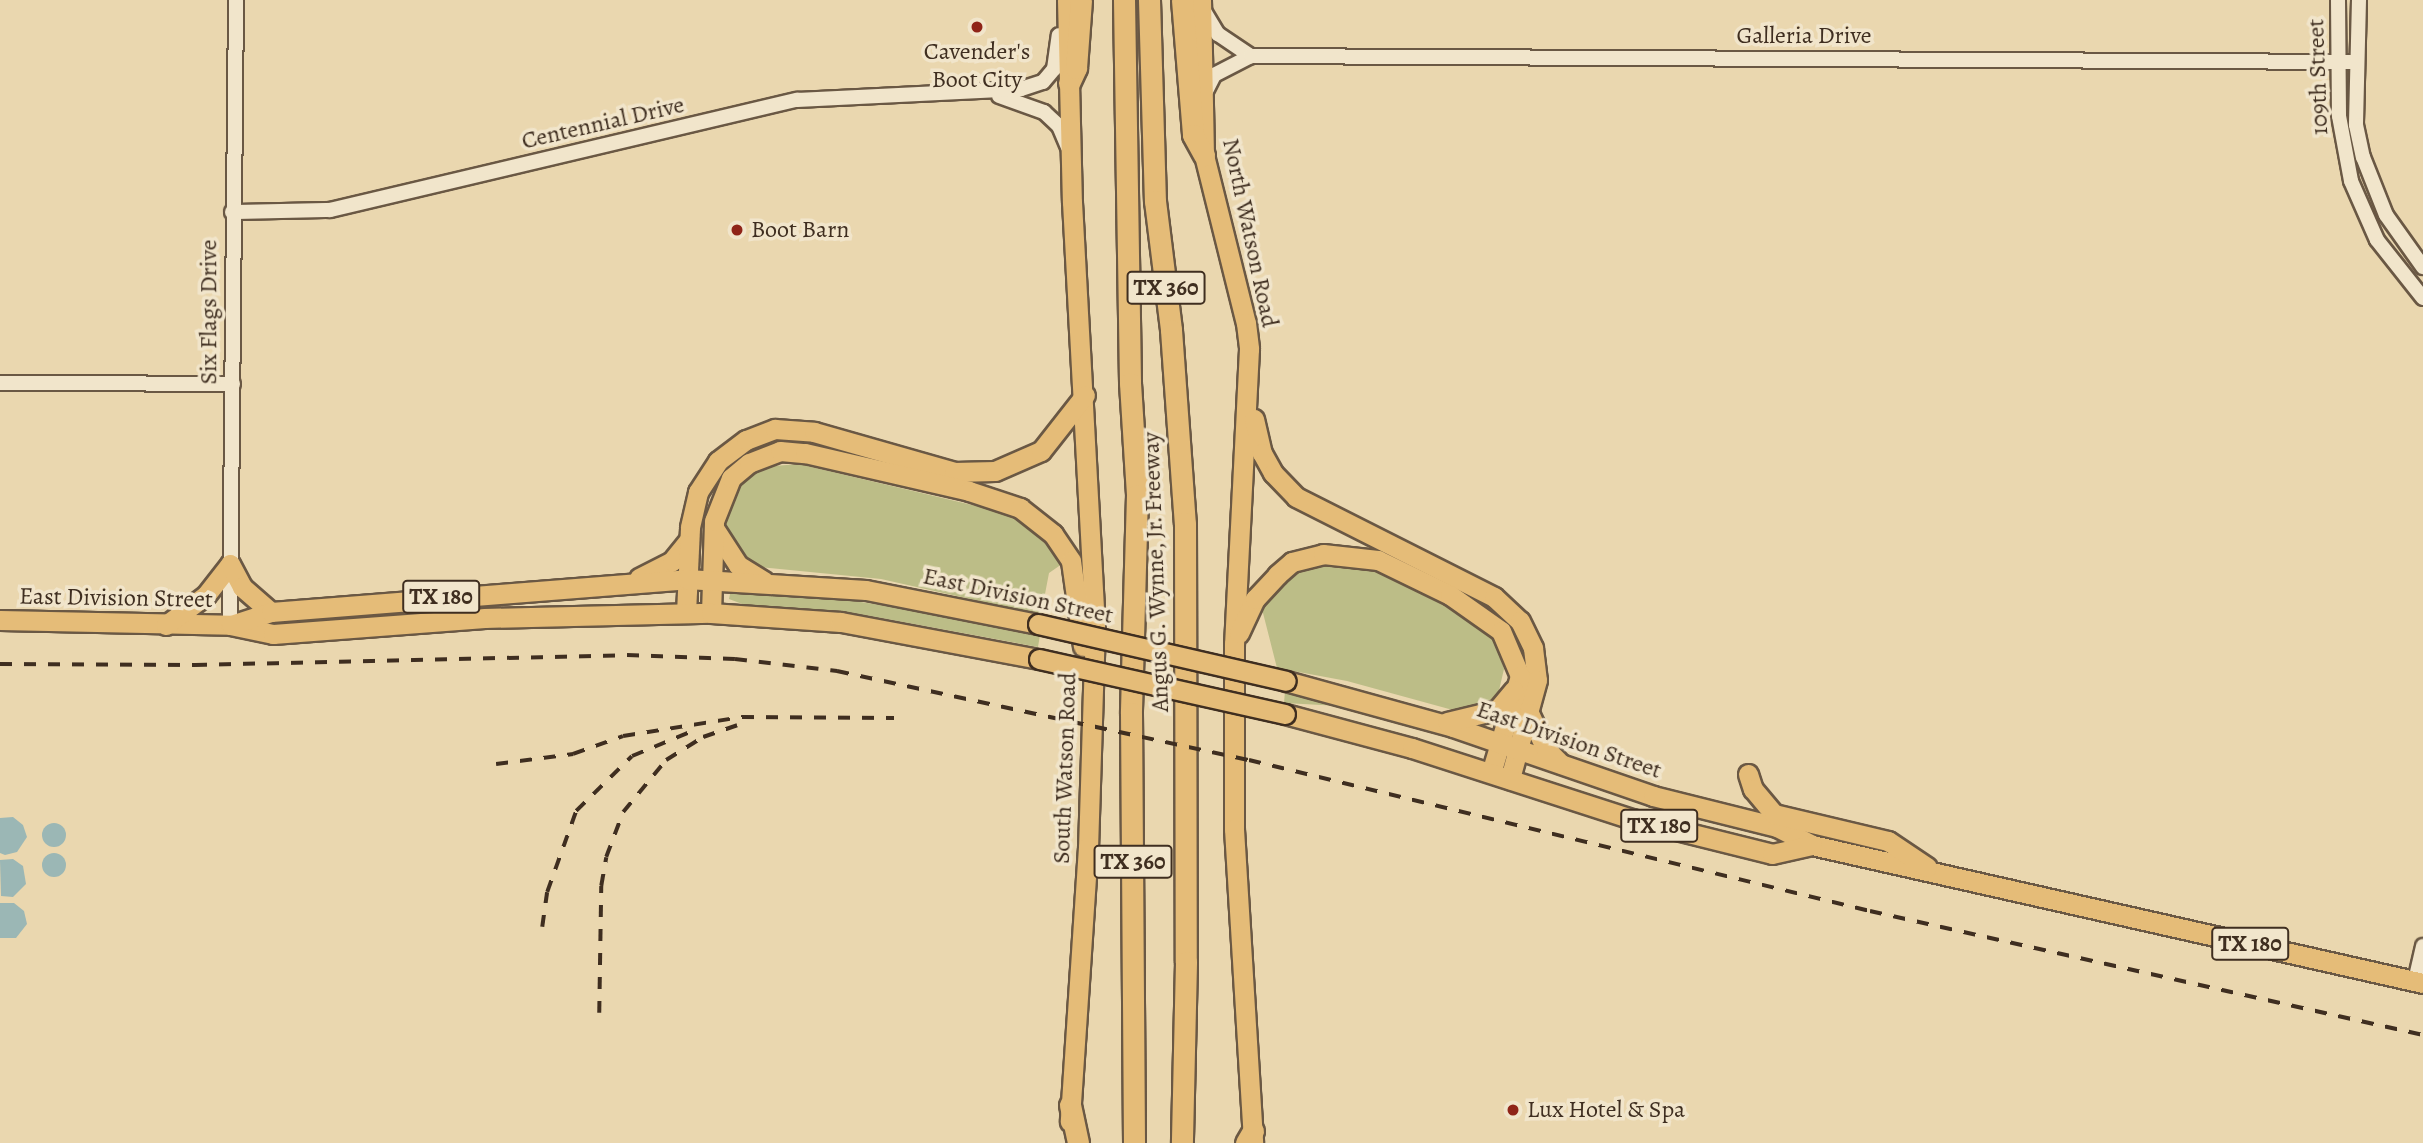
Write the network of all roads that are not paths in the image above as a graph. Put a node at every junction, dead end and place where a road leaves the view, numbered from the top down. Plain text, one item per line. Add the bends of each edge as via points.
1 (236, 0) edge
2 (1059, 0) edge
3 (1067, 0) edge
4 (1081, 0) edge
5 (1124, 0) edge
6 (1149, 0) edge
7 (2338, 0) edge
8 (2359, 0) edge
9 (1195, 2) edge
10 (1251, 56) junction
11 (2357, 62) junction
12 (2339, 63) junction
13 (1069, 83) junction
14 (987, 93) junction
15 (1201, 102) junction
16 (1070, 151) junction
17 (1204, 155) junction
18 (232, 212) junction
19 (2423, 267) edge
20 (2423, 298) edge
21 (0, 383) edge
22 (233, 384) junction
23 (1249, 389) junction
24 (1085, 395) junction
25 (714, 528) junction
26 (689, 539) junction
27 (230, 564) junction
28 (687, 579) junction
29 (710, 580) junction
30 (633, 582) junction
31 (764, 582) junction
32 (271, 612) junction
33 (686, 613) junction
34 (711, 613) junction
35 (0, 620) edge
36 (166, 625) junction
37 (230, 625) junction
38 (1234, 644) junction
39 (1092, 657) junction
40 (1518, 683) junction
41 (1529, 713) junction
42 (1440, 723) junction
43 (1510, 746) junction
44 (1562, 765) junction
45 (1491, 773) junction
46 (1748, 774) dead end
47 (1510, 779) junction
48 (1812, 845) junction
49 (1937, 874) junction
50 (2423, 946) edge
51 (2419, 982) edge
52 (1070, 1105) junction
53 (1251, 1139) edge
54 (1069, 1143) edge
55 (1078, 1143) edge
56 (1134, 1143) edge
57 (1182, 1143) edge

1 - 18 street, Six Flags Drive
2 - 14 street, Centennial Drive via 1059,56 1054,69 1043,82
3 - 13 main road
4 - 13 highway via 1076,68
5 - 56 highway, Angus G. Wynne, Jr. Freeway / TX 360 via 1130,383 1137,495 1131,713
6 - 57 highway, Angus G. Wynne, Jr. Freeway / TX 360 via 1155,201 1171,330 1185,523
7 - 12 street, 109th Street
8 - 11 street, 109th Street
9 - 10 street via 1218,34
9 - 15 main road, North Watson Road
9 - 17 highway via 1193,135
10 - 12 street, Galleria Drive
10 - 15 street via 1214,75
11 - 12 street, Galleria Drive
11 - 19 street, 109th Street via 2356,125 2363,157 2386,215
12 - 20 street, 109th Street via 2339,117 2351,181 2377,240
13 - 16 main road
14 - 16 street, Centennial Drive via 1044,112 1059,126
14 - 18 street, Centennial Drive via 797,100 330,210
15 - 17 main road, North Watson Road
16 - 24 main road
17 - 23 main road, North Watson Road via 1246,323
18 - 22 street, Six Flags Drive
21 - 22 street
22 - 27 street, Six Flags Drive
23 - 38 main road, North Watson Road
23 - 41 main road via 1262,453 1273,473 1296,496 1475,587 1515,615 1529,636 1536,661
24 - 26 main road via 1041,451 995,471 954,472 855,440 775,429 746,440 718,461 698,492
24 - 39 main road, South Watson Road via 1095,626
25 - 29 main road
25 - 31 main road via 738,565
25 - 39 main road via 731,478 749,463 780,451 844,459 1020,508 1053,534 1068,554 1076,572 1079,642
26 - 28 main road
26 - 30 main road via 672,561
27 - 32 main road via 242,587
27 - 36 main road via 206,595
27 - 37 street, Six Flags Drive
28 - 29 main road, East Division Street / TX 180
28 - 30 main road, East Division Street / TX 180
28 - 33 main road
29 - 31 main road, East Division Street / TX 180
29 - 34 main road
30 - 32 main road, East Division Street / TX 180
31 - 42 main road, East Division Street / TX 180, bridge via 866,590 1038,624 1286,681
32 - 37 main road, East Division Street / TX 180
33 - 34 main road, East Division Street / TX 180
33 - 37 main road, East Division Street / TX 180 via 484,618 273,634
34 - 45 main road, East Division Street / TX 180, bridge via 841,622 1039,659 1285,714
35 - 36 main road, East Division Street / TX 180
36 - 37 main road, East Division Street / TX 180
38 - 40 main road via 1255,599 1292,562 1348,553 1378,559 1493,622 1513,652
38 - 53 main road via 1235,879
39 - 52 main road, South Watson Road via 1088,847
40 - 42 main road via 1497,710
40 - 43 main road
41 - 43 main road
41 - 44 main road via 1546,749
42 - 43 main road, East Division Street / TX 180
43 - 44 main road, East Division Street / TX 180
43 - 45 main road
43 - 47 main road
44 - 48 main road, East Division Street / TX 180 via 1653,796 1777,827
45 - 47 main road, East Division Street / TX 180
46 - 49 main road via 1753,789 1774,814 1888,841
47 - 48 main road, East Division Street / TX 180 via 1632,819 1772,854
48 - 49 main road, East Division Street / TX 180
49 - 51 main road, East Division Street / TX 180
50 - 51 street
52 - 54 main road, South Watson Road
52 - 55 highway

